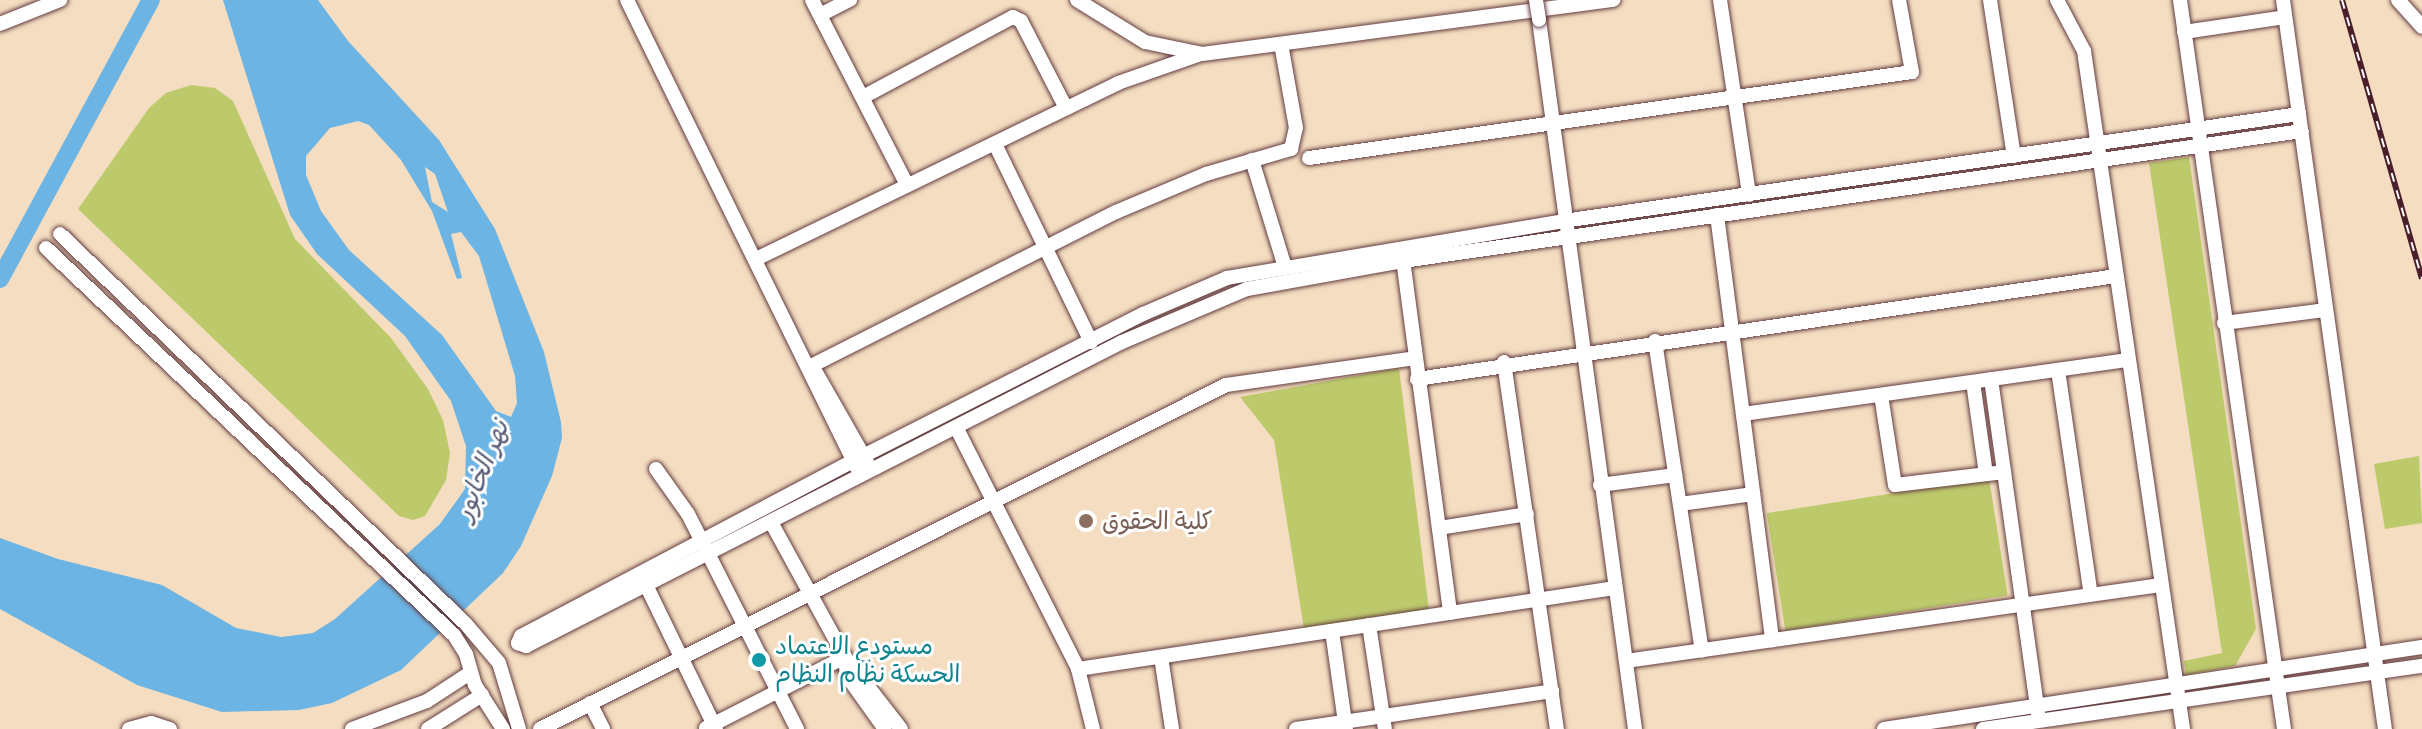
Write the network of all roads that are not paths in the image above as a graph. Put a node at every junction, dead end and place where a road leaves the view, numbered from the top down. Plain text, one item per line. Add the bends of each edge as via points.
1 (18, 0) edge
2 (60, 0) edge
3 (627, 0) edge
4 (812, 0) edge
5 (850, 0) edge
6 (1077, 0) edge
7 (1536, 0) edge
8 (1613, 0) edge
9 (1720, 0) edge
10 (1899, 0) edge
11 (1990, 0) edge
12 (2057, 0) edge
13 (2180, 0) edge
14 (2283, 0) edge
15 (2398, 0) edge
16 (22, 15) junction
17 (820, 15) junction
18 (2285, 17) junction
19 (0, 24) edge
20 (2422, 27) edge
21 (2184, 32) junction
22 (1281, 44) junction
23 (1202, 54) junction
24 (863, 97) junction
25 (1735, 98) junction
26 (1066, 108) junction
27 (2299, 114) junction
28 (1551, 124) junction
29 (2198, 127) junction
30 (2302, 131) junction
31 (2099, 142) junction
32 (995, 144) junction
33 (2200, 145) junction
34 (2014, 156) junction
35 (1309, 158) dead end
36 (1252, 160) junction
37 (2101, 160) junction
38 (907, 185) junction
39 (1749, 195) junction
40 (1717, 215) junction
41 (1565, 229) junction
42 (60, 234) dead end
43 (46, 248) dead end
44 (1045, 248) junction
45 (1402, 255) junction
46 (756, 259) junction
47 (1285, 267) junction
48 (2116, 276) junction
49 (2326, 310) junction
50 (2224, 323) junction
51 (1732, 332) junction
52 (1655, 341) junction
53 (1091, 342) junction
54 (1581, 351) junction
55 (1415, 358) junction
56 (2128, 360) junction
57 (1504, 362) junction
58 (811, 366) junction
59 (2058, 370) junction
60 (1417, 379) junction
61 (1991, 379) junction
62 (1973, 382) junction
63 (1881, 395) junction
64 (1743, 414) junction
65 (956, 427) junction
66 (859, 458) junction
67 (656, 469) dead end
68 (866, 472) junction
69 (2004, 472) junction
70 (1986, 474) junction
71 (1675, 475) junction
72 (1600, 485) junction
73 (1753, 494) junction
74 (994, 500) junction
75 (1680, 504) junction
76 (1527, 514) junction
77 (771, 522) junction
78 (369, 527) junction
79 (1439, 528) junction
80 (357, 539) junction
81 (705, 546) junction
82 (646, 585) junction
83 (2161, 585) junction
84 (1615, 588) junction
85 (809, 591) junction
86 (2091, 595) junction
87 (1540, 600) junction
88 (2022, 605) junction
89 (1450, 613) junction
90 (745, 624) junction
91 (1369, 625) junction
92 (1332, 631) junction
93 (1772, 640) junction
94 (2422, 647) edge
95 (1702, 650) junction
96 (2374, 654) junction
97 (845, 657) junction
98 (1161, 657) junction
99 (679, 658) junction
100 (1626, 661) junction
101 (2422, 666) edge
102 (1078, 669) junction
103 (2277, 671) junction
104 (2377, 672) junction
105 (470, 673) junction
106 (2278, 686) junction
107 (778, 691) junction
108 (1552, 691) junction
109 (2177, 694) junction
110 (482, 695) junction
111 (590, 703) junction
112 (2038, 719) edge
113 (1384, 723) edge
114 (1346, 725) edge
115 (711, 728) edge
116 (129, 729) edge
117 (170, 729) edge
118 (352, 729) edge
119 (428, 729) edge
120 (503, 729) edge
121 (519, 729) edge
122 (540, 729) edge
123 (603, 729) edge
124 (797, 729) edge
125 (885, 729) edge
126 (901, 729) edge
127 (1093, 729) edge
128 (1172, 729) edge
129 (1296, 729) edge
130 (1557, 729) edge
131 (1635, 729) edge
132 (1884, 729) edge
133 (1983, 729) edge
134 (2183, 729) edge
135 (2284, 729) edge
136 (2385, 729) edge

1 - 16 street
2 - 16 street
3 - 46 street
4 - 17 street
5 - 17 street
6 - 23 street via 1145,42
7 - 28 street, bridge
8 - 22 street
9 - 25 street
10 - 25 street via 1912,72
11 - 34 street
12 - 31 street via 2084,51
13 - 21 street
14 - 18 street
15 - 20 street
16 - 19 street
17 - 24 street
18 - 21 street
18 - 27 street
21 - 29 street
22 - 23 street
22 - 36 street via 1295,141 1283,153
23 - 26 street via 1138,75
24 - 26 street via 1013,17 1021,21
24 - 38 street
25 - 28 street
25 - 39 street
26 - 32 street
27 - 29 street
27 - 30 street
28 - 35 street
28 - 41 street
29 - 31 street
29 - 33 street
30 - 33 street
30 - 49 street
31 - 34 street
31 - 37 street
32 - 38 street
32 - 44 street
33 - 37 street
33 - 50 street
34 - 39 street
36 - 44 street via 1194,179
36 - 47 street
37 - 40 street
37 - 48 street
38 - 46 street
39 - 41 street
40 - 41 street
40 - 51 street
41 - 45 street
41 - 54 street
42 - 78 street
43 - 80 street
44 - 53 street
44 - 58 street
45 - 47 street
45 - 55 street
45 - 65 street via 1217,299
46 - 58 street
47 - 53 street via 1205,286
48 - 51 street
48 - 56 street
49 - 50 street
49 - 96 street
50 - 103 street
51 - 52 street
51 - 64 street
52 - 54 street
52 - 71 street
53 - 66 street
54 - 57 street
54 - 72 street
55 - 60 street
55 - 74 street via 1226,385
56 - 59 street
56 - 83 street
57 - 60 street
57 - 76 street
58 - 66 street via 827,383
59 - 61 street
59 - 86 street
60 - 79 street
61 - 62 street
61 - 69 street
62 - 63 street
62 - 70 street
63 - 64 street
63 - 70 street via 1895,485
64 - 73 street
65 - 68 street
65 - 74 street
66 - 68 street
66 - 81 street
67 - 81 street
68 - 77 street
69 - 70 street
69 - 88 street
71 - 72 street
71 - 75 street
72 - 84 street
73 - 75 street
73 - 93 street
74 - 85 street
74 - 102 street
75 - 95 street
76 - 79 street
76 - 87 street
77 - 81 street
77 - 85 street
78 - 80 street
78 - 121 street via 499,663
79 - 89 street
80 - 105 street via 454,635
81 - 82 street
81 - 82 street via 521,636 518,643 526,646
81 - 90 street
82 - 99 street
83 - 86 street
83 - 109 street
84 - 87 street
84 - 100 street
85 - 90 street
85 - 97 street
86 - 88 street
87 - 89 street
87 - 108 street
88 - 93 street
88 - 112 street
89 - 91 street
90 - 99 street
90 - 107 street
91 - 92 street
91 - 113 street
92 - 98 street
92 - 114 street
93 - 95 street
94 - 96 street
95 - 100 street
96 - 103 street
96 - 104 street
97 - 107 street
97 - 125 street via 847,676
97 - 126 street
98 - 102 street
98 - 128 street
99 - 111 street
99 - 115 street
100 - 131 street
101 - 104 street
102 - 127 street
103 - 106 street
103 - 109 street
104 - 106 street
104 - 136 street
105 - 110 street
105 - 118 street via 427,701
106 - 109 street
106 - 135 street
107 - 115 street
107 - 124 street
108 - 113 street
108 - 130 street
109 - 112 street
109 - 134 street
110 - 119 street
110 - 120 street
111 - 122 street
111 - 123 street
112 - 132 street
112 - 133 street
113 - 114 street
114 - 129 street
116 - 117 street via 151,723

